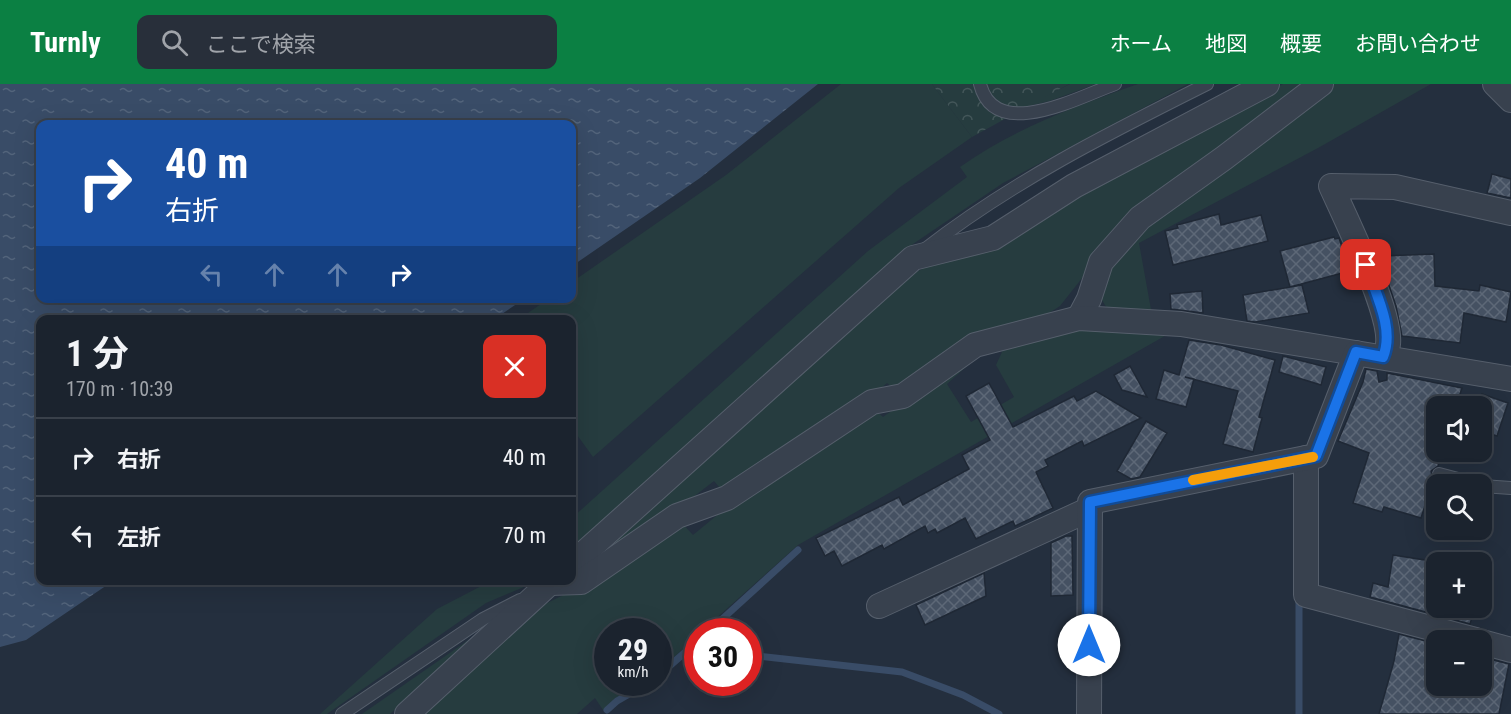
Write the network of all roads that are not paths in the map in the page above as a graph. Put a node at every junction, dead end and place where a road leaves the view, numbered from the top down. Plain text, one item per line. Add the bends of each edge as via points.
1 (980, 84) edge
2 (1115, 84) edge
3 (1208, 84) edge
4 (1267, 84) edge
5 (1321, 84) edge
6 (1494, 84) edge
7 (1511, 100) edge
8 (1511, 213) edge
9 (913, 258) junction
10 (1079, 318) junction
11 (1356, 352) junction
12 (1383, 357) junction
13 (1511, 379) edge
14 (1306, 458) junction
15 (1492, 487) edge
16 (1511, 488) edge
17 (1090, 508) junction
18 (576, 560) edge
19 (576, 582) edge
20 (547, 585) edge
21 (549, 585) edge
22 (879, 606) dead end
23 (1438, 630) edge
24 (1492, 645) edge
25 (1511, 650) edge
26 (342, 714) edge
27 (407, 714) edge
28 (1089, 714) edge

1 - 2 lane via 984,96 998,110 1017,115 1044,110
3 - 9 lane via 1104,135 1006,192
4 - 9 street via 1074,186 993,238
5 - 10 street via 1140,218 1101,262
6 - 7 street
8 - 12 street via 1395,187 1331,186 1366,265 1387,328 1388,345
9 - 18 street
10 - 11 street via 1181,324
10 - 19 street via 975,345 903,396 872,402 727,498 677,516
11 - 12 street
11 - 14 street via 1316,456
12 - 13 street
14 - 17 street via 1090,502
14 - 23 street via 1306,595
15 - 16 lane
17 - 22 street
17 - 28 street
20 - 26 lane via 483,620
21 - 27 street
24 - 25 street

